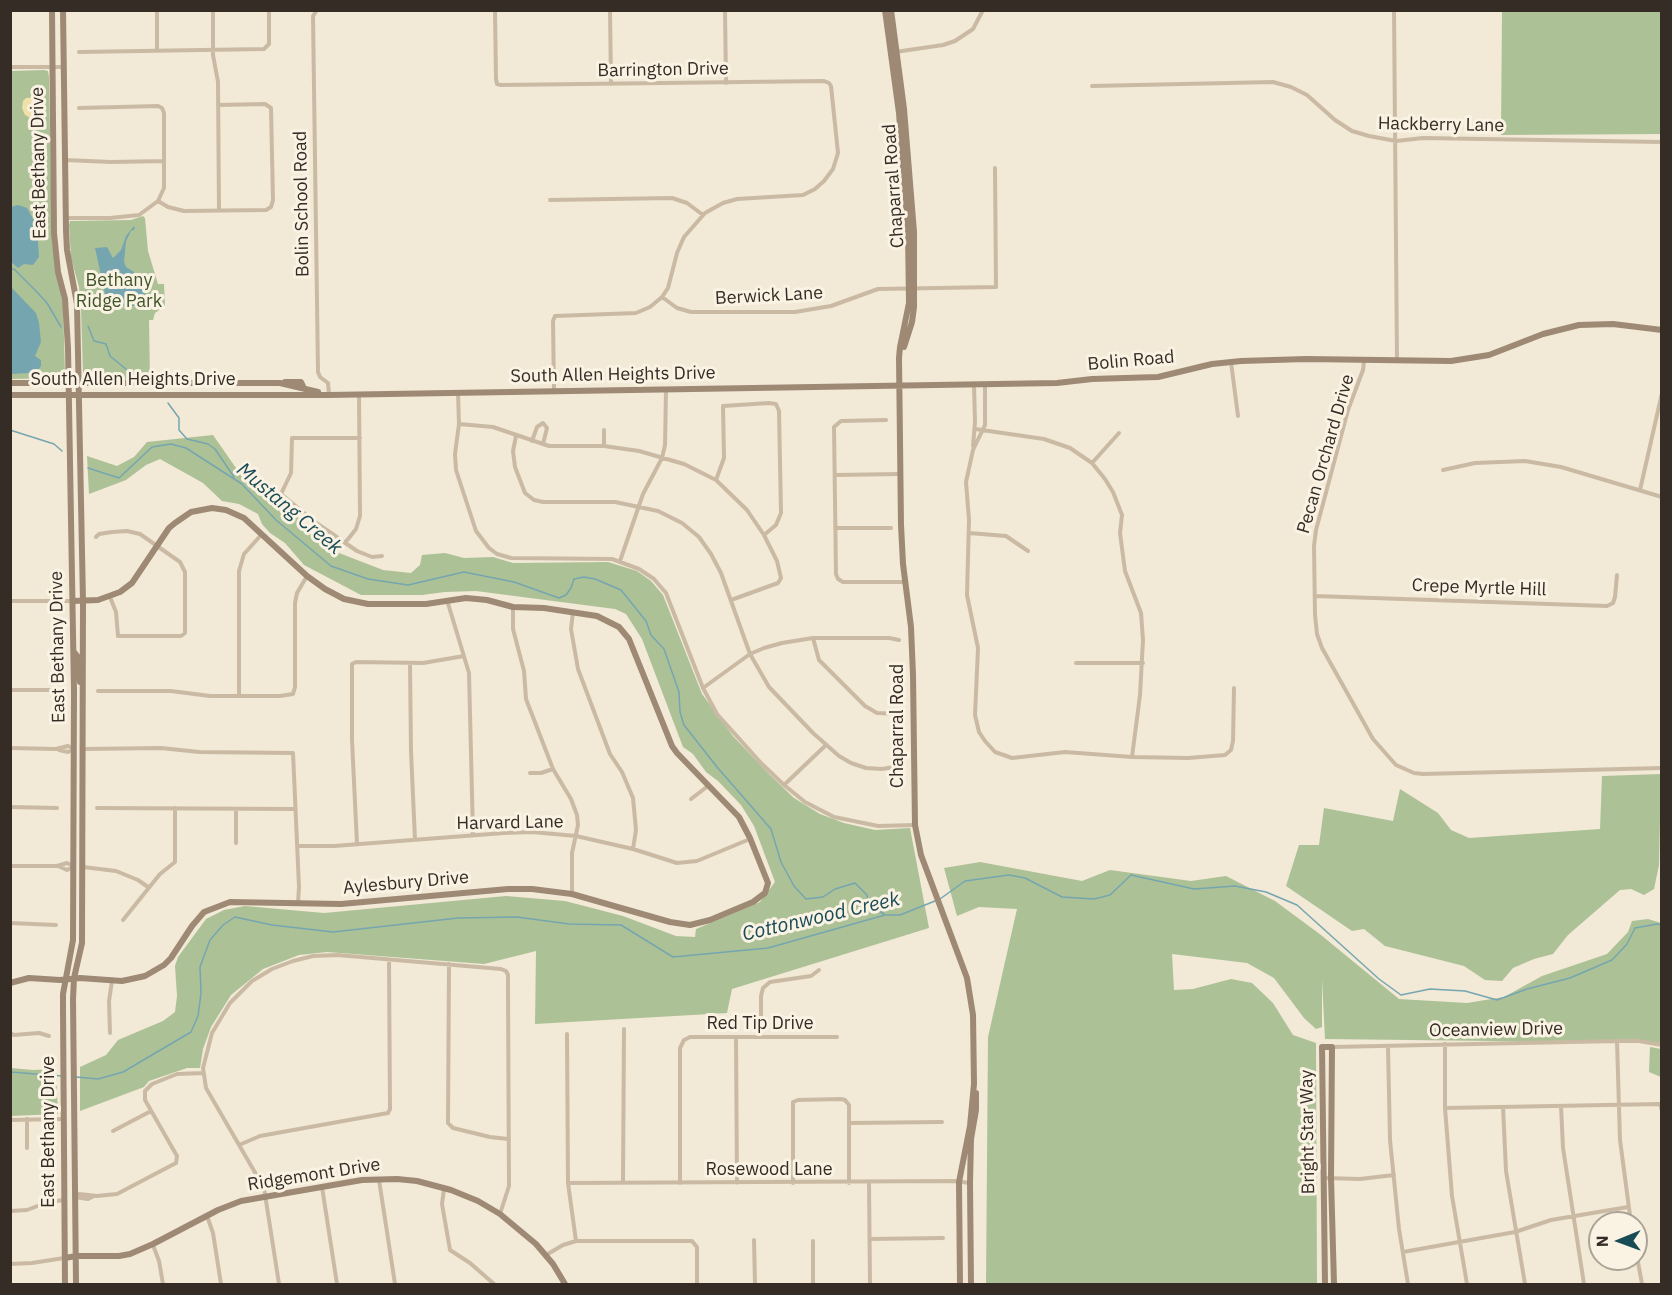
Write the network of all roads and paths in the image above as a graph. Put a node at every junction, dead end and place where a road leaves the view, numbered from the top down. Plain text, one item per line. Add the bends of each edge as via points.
1 (52, 10) edge
2 (63, 10) edge
3 (157, 10) edge
4 (213, 10) edge
5 (269, 10) edge
6 (317, 10) edge
7 (495, 10) edge
8 (610, 10) edge
9 (725, 10) edge
10 (885, 10) edge
11 (891, 10) edge
12 (983, 10) edge
13 (1394, 10) edge
14 (157, 51) junction
15 (213, 51) junction
16 (79, 52) dead end
17 (894, 52) junction
18 (10, 67) edge
19 (53, 67) junction
20 (63, 67) junction
21 (726, 83) junction
22 (611, 84) junction
23 (1092, 86) dead end
24 (218, 105) junction
25 (79, 108) dead end
26 (1396, 141) junction
27 (1662, 142) edge
28 (53, 159) junction
29 (65, 160) junction
30 (164, 161) junction
31 (995, 168) dead end
32 (550, 200) dead end
33 (158, 201) junction
34 (219, 210) junction
35 (703, 215) junction
36 (66, 218) junction
37 (912, 287) junction
38 (662, 297) junction
39 (1662, 330) edge
40 (1231, 361) junction
41 (1364, 361) junction
42 (1398, 362) junction
43 (68, 382) junction
44 (79, 382) junction
45 (10, 383) edge
46 (187, 384) junction
47 (900, 385) junction
48 (974, 385) junction
49 (985, 385) junction
50 (302, 388) junction
51 (666, 390) junction
52 (554, 391) junction
53 (458, 393) junction
54 (1662, 393) edge
55 (359, 394) junction
56 (68, 395) junction
57 (80, 395) junction
58 (187, 395) junction
59 (266, 395) junction
60 (329, 395) junction
61 (10, 396) edge
62 (974, 399) junction
63 (985, 399) junction
64 (1238, 416) dead end
65 (886, 420) dead end
66 (459, 424) junction
67 (975, 429) junction
68 (604, 430) dead end
69 (983, 430) junction
70 (1119, 433) dead end
71 (516, 436) junction
72 (360, 438) junction
73 (532, 441) junction
74 (543, 444) junction
75 (604, 446) junction
76 (973, 450) junction
77 (662, 458) junction
78 (1092, 463) junction
79 (1443, 470) dead end
80 (901, 474) junction
81 (835, 475) junction
82 (716, 480) junction
83 (1640, 490) junction
84 (1662, 497) edge
85 (638, 508) junction
86 (836, 528) junction
87 (891, 528) dead end
88 (969, 533) junction
89 (262, 534) junction
90 (765, 535) junction
91 (96, 537) dead end
92 (345, 543) junction
93 (158, 544) junction
94 (1028, 551) dead end
95 (382, 556) dead end
96 (620, 561) junction
97 (1617, 575) dead end
98 (307, 576) junction
99 (905, 582) junction
100 (1315, 596) junction
101 (110, 597) junction
102 (447, 600) junction
103 (731, 600) junction
104 (10, 601) edge
105 (73, 601) junction
106 (83, 601) junction
107 (513, 607) junction
108 (573, 612) junction
109 (813, 638) junction
110 (899, 640) dead end
111 (74, 652) junction
112 (750, 654) junction
113 (464, 656) junction
114 (1076, 663) dead end
115 (1143, 663) junction
116 (411, 664) junction
117 (703, 688) junction
118 (1234, 688) dead end
119 (10, 690) edge
120 (59, 690) dead end
121 (98, 691) dead end
122 (84, 694) junction
123 (239, 695) junction
124 (826, 745) junction
125 (10, 748) edge
126 (74, 749) junction
127 (84, 749) junction
128 (1132, 758) junction
129 (1662, 768) edge
130 (553, 769) junction
131 (530, 773) dead end
132 (784, 785) junction
133 (708, 786) junction
134 (691, 800) dead end
135 (10, 807) edge
136 (57, 808) dead end
137 (97, 808) dead end
138 (175, 808) junction
139 (295, 809) junction
140 (236, 810) junction
141 (915, 825) junction
142 (473, 836) junction
143 (576, 836) junction
144 (750, 838) junction
145 (415, 840) junction
146 (236, 843) dead end
147 (357, 844) junction
148 (298, 846) junction
149 (633, 849) junction
150 (10, 866) edge
151 (73, 867) junction
152 (83, 867) junction
153 (148, 887) junction
154 (572, 894) junction
155 (298, 903) junction
156 (123, 920) dead end
157 (10, 923) edge
158 (56, 925) dead end
159 (390, 960) junction
160 (449, 964) junction
161 (819, 970) dead end
162 (74, 978) junction
163 (66, 979) junction
164 (112, 981) junction
165 (10, 983) edge
166 (624, 1029) dead end
167 (10, 1033) edge
168 (110, 1033) dead end
169 (567, 1034) dead end
170 (49, 1036) dead end
171 (736, 1037) junction
172 (761, 1037) junction
173 (837, 1037) dead end
174 (1617, 1041) junction
175 (1445, 1044) junction
176 (1662, 1045) edge
177 (1388, 1046) junction
178 (1332, 1047) junction
179 (203, 1073) junction
180 (974, 1084) junction
181 (1618, 1104) junction
182 (1561, 1106) junction
183 (1503, 1107) junction
184 (1445, 1108) junction
185 (151, 1111) junction
186 (1662, 1111) edge
187 (27, 1119) junction
188 (64, 1119) junction
189 (10, 1120) edge
190 (942, 1122) dead end
191 (849, 1123) junction
192 (113, 1131) dead end
193 (508, 1138) junction
194 (239, 1145) junction
195 (27, 1148) dead end
196 (1394, 1175) junction
197 (1324, 1178) junction
198 (1331, 1178) junction
199 (379, 1179) junction
200 (869, 1182) junction
201 (959, 1182) junction
202 (568, 1183) junction
203 (624, 1183) junction
204 (680, 1183) junction
205 (737, 1183) junction
206 (793, 1183) junction
207 (849, 1183) junction
208 (970, 1183) junction
209 (322, 1186) junction
210 (445, 1188) junction
211 (75, 1197) junction
212 (266, 1197) junction
213 (64, 1200) junction
214 (1628, 1207) junction
215 (10, 1211) edge
216 (1629, 1211) edge
217 (500, 1214) junction
218 (207, 1216) junction
219 (1573, 1216) junction
220 (1515, 1232) junction
221 (943, 1238) dead end
222 (870, 1239) junction
223 (754, 1240) dead end
224 (1460, 1240) junction
225 (576, 1241) junction
226 (813, 1241) dead end
227 (153, 1244) junction
228 (1403, 1252) junction
229 (546, 1255) junction
230 (76, 1256) junction
231 (65, 1258) junction
232 (10, 1264) edge
233 (65, 1284) edge
234 (76, 1284) edge
235 (163, 1284) edge
236 (221, 1284) edge
237 (279, 1284) edge
238 (337, 1284) edge
239 (394, 1284) edge
240 (494, 1284) edge
241 (566, 1284) edge
242 (697, 1284) edge
243 (755, 1284) edge
244 (813, 1284) edge
245 (870, 1284) edge
246 (960, 1284) edge
247 (971, 1284) edge
248 (1325, 1284) edge
249 (1334, 1284) edge
250 (1408, 1284) edge
251 (1467, 1284) edge
252 (1525, 1284) edge
253 (1584, 1284) edge

1 - 19 main road, East Bethany Drive
2 - 20 main road, East Bethany Drive
3 - 14 street
4 - 15 street
5 - 15 street via 268,46 264,50
6 - 60 street, Bolin School Road via 313,16 318,369 328,383
7 - 22 street, Barrington Drive via 497,84
8 - 22 street
9 - 21 street
10 - 17 main road, Chaparral Road
11 - 17 main road, Chaparral Road
12 - 17 street via 973,29 955,41
13 - 26 street
14 - 15 street
14 - 16 street
15 - 24 street
17 - 37 main road, Chaparral Road
18 - 19 street
19 - 20 street
19 - 28 main road, East Bethany Drive
20 - 29 main road, East Bethany Drive
21 - 22 street, Barrington Drive
21 - 35 street, Barrington Drive via 829,82 838,153 824,182 803,195 737,199
23 - 26 street, Hackberry Lane via 1273,82 1303,93 1340,124 1358,133
24 - 34 street
24 - 34 street via 270,106 273,200 266,210
25 - 30 street via 160,106 164,111
26 - 27 street, Hackberry Lane via 1422,138
26 - 42 street
28 - 29 main road
28 - 43 main road, East Bethany Drive via 54,233 65,298
29 - 30 street
29 - 36 main road, East Bethany Drive
30 - 33 street via 164,188
31 - 37 street, Berwick Lane via 996,287
32 - 35 street via 672,198
33 - 34 street via 180,211
33 - 36 street via 139,215
35 - 38 street via 682,240
36 - 44 main road, East Bethany Drive via 76,304
37 - 38 street, Berwick Lane via 878,289 831,306 795,312 691,312
37 - 47 main road, Chaparral Road via 900,347
38 - 52 street via 636,313 555,316
39 - 42 main road, Bolin Road via 1613,324 1579,325 1480,357
40 - 41 main road, Bolin Road
40 - 49 main road, Bolin Road via 1150,378
40 - 64 street
41 - 42 main road, Bolin Road
41 - 100 street, Pecan Orchard Drive via 1316,530
43 - 44 main road, South Allen Heights Drive
43 - 45 main road, South Allen Heights Drive
43 - 56 main road, East Bethany Drive
44 - 46 main road, South Allen Heights Drive
44 - 57 main road, East Bethany Drive
46 - 50 main road, South Allen Heights Drive via 280,383
46 - 58 main road
47 - 48 main road, Bolin Road
47 - 51 main road, South Allen Heights Drive
47 - 80 main road, Chaparral Road
48 - 49 main road, Bolin Road
48 - 62 street
49 - 63 street
50 - 59 main road
50 - 60 main road, South Allen Heights Drive
51 - 52 main road, South Allen Heights Drive
51 - 77 street
52 - 53 main road, South Allen Heights Drive
53 - 55 main road, South Allen Heights Drive
53 - 66 street
54 - 83 street
55 - 60 main road, South Allen Heights Drive
55 - 72 street
56 - 57 main road, South Allen Heights Drive
56 - 61 main road, South Allen Heights Drive
56 - 105 main road, East Bethany Drive
57 - 58 main road, South Allen Heights Drive
57 - 106 main road, East Bethany Drive
58 - 59 main road, South Allen Heights Drive
59 - 60 main road, South Allen Heights Drive
62 - 63 street
62 - 67 street
63 - 69 street
65 - 81 street via 837,423
66 - 71 street via 489,426
66 - 96 street via 454,454 456,470 476,531 496,554 511,558
67 - 69 street
67 - 76 street
68 - 75 street
69 - 76 street
69 - 78 street via 1051,441
70 - 78 street
71 - 73 street
71 - 85 street via 515,467 525,493 534,500 615,502
72 - 92 street via 360,516
72 - 92 street via 292,438 291,473 282,491 282,495
73 - 74 street
73 - 74 street via 537,427 543,423 547,428
74 - 75 street
75 - 77 street
76 - 88 street via 966,482
77 - 82 street
77 - 85 street
78 - 115 street via 1109,485 1122,515 1125,572 1141,614
79 - 83 street via 1484,462 1525,461 1554,465
80 - 81 street
80 - 99 main road, Chaparral Road
81 - 86 street
82 - 90 street via 747,510
82 - 90 street via 724,458 724,404 776,404 781,513 776,525
83 - 84 street
85 - 96 street
85 - 103 street via 662,512 699,537 721,573
86 - 87 street
86 - 99 street via 838,579
88 - 94 street via 1006,536
88 - 128 street via 967,595 979,659 974,703 979,732 990,747 1010,758 1065,753
89 - 93 main road via 232,512 205,508 175,523
89 - 98 main road
89 - 123 street via 244,554 239,571
90 - 103 street via 777,561 780,582
91 - 93 street via 127,531
92 - 95 street via 372,557
93 - 101 main road via 132,583
93 - 101 street via 178,559 185,572 184,635 118,636
96 - 117 street via 654,579 666,593
97 - 100 street, Crepe Myrtle Hill via 1615,597 1607,606
98 - 102 main road via 337,596 358,603 426,604
98 - 123 street via 295,603 293,694
99 - 141 main road, Chaparral Road via 913,656
100 - 129 street, Pecan Orchard Drive via 1320,643 1373,739 1400,767 1414,773 1442,775
101 - 106 main road
102 - 107 main road via 487,600
102 - 113 street
103 - 112 street
104 - 105 street
105 - 106 main road
105 - 111 main road, East Bethany Drive
106 - 122 main road, East Bethany Drive
107 - 108 main road
107 - 130 street via 513,629 526,695
108 - 133 main road via 597,616 623,632 638,657 672,746
108 - 149 street via 571,629 578,669 610,754 633,798
109 - 110 street
109 - 112 street
109 - 124 street via 819,660 859,700 877,713 901,714 900,766 866,768 851,763
111 - 122 main road
111 - 126 main road, East Bethany Drive
112 - 117 street
112 - 124 street via 769,687
113 - 116 street
113 - 142 street via 469,673
114 - 115 street
115 - 128 street
116 - 145 street
116 - 147 street via 356,662 352,666
117 - 132 street via 717,714
118 - 128 street via 1233,741 1228,753
119 - 120 street
121 - 123 street
122 - 127 main road, East Bethany Drive
124 - 132 street
125 - 126 street
126 - 127 main road
126 - 151 main road, East Bethany Drive
127 - 139 street via 293,753
127 - 152 main road, East Bethany Drive
130 - 131 street
130 - 143 street via 575,808
132 - 141 street via 834,817 878,826
133 - 134 street
133 - 144 main road via 739,817
135 - 136 street
137 - 138 street
138 - 140 street
138 - 153 street via 175,862
139 - 140 street
139 - 148 street
140 - 146 street
141 - 180 main road, Chaparral Road via 919,850 967,978
142 - 143 street, Harvard Lane via 532,832
142 - 145 street, Harvard Lane
143 - 149 street, Harvard Lane
143 - 154 street
144 - 149 street, Harvard Lane via 687,863
144 - 154 main road, Aylesbury Drive via 767,888 753,902 710,920 690,925 670,922
145 - 147 street, Harvard Lane
147 - 148 street, Harvard Lane
148 - 155 street
150 - 151 street via 57,866 67,870
151 - 152 main road
151 - 163 main road, East Bethany Drive via 73,940
152 - 153 street via 116,871
152 - 162 main road, East Bethany Drive via 82,943
153 - 156 street
154 - 155 main road, Aylesbury Drive via 508,889 341,904
155 - 164 main road, Aylesbury Drive via 245,901 218,905 204,912 164,965 136,980
157 - 158 street
159 - 160 street
159 - 179 street via 313,956 264,973 241,991 221,1015 207,1049
159 - 194 street via 388,1113 260,1136
160 - 193 street via 448,1123 453,1128
160 - 193 street via 501,969 508,975
161 - 172 street via 811,976 770,982 764,988
162 - 163 main road, Aylesbury Drive
162 - 164 main road, Aylesbury Drive
162 - 211 main road, East Bethany Drive
163 - 165 main road, Aylesbury Drive via 29,978
163 - 188 main road, East Bethany Drive
164 - 168 street
166 - 203 street
167 - 170 street
169 - 202 street
171 - 172 street, Red Tip Drive
171 - 204 street, Red Tip Drive via 690,1037 681,1045
171 - 205 street
172 - 173 street, Red Tip Drive
174 - 175 street, Oceanview Drive
174 - 176 street, Oceanview Drive
174 - 181 street
175 - 177 street, Oceanview Drive
175 - 184 street
177 - 178 street, Oceanview Drive
177 - 196 street
178 - 197 main road, Bright Star Way via 1322,1047
178 - 198 main road, Bright Star Way
179 - 185 street via 177,1074 150,1085 144,1095
179 - 194 street via 206,1088
180 - 201 main road, Chaparral Road
180 - 208 main road, Chaparral Road
181 - 182 street
181 - 186 street via 1660,1104
181 - 214 street
182 - 183 street
182 - 219 street
183 - 184 street
183 - 220 street via 1506,1171
184 - 224 street
185 - 192 street
185 - 211 street via 177,1161 117,1194
187 - 188 street
187 - 189 street
187 - 195 street
188 - 213 main road, East Bethany Drive
190 - 191 street
191 - 206 street via 847,1101 843,1099 795,1101
191 - 207 street
193 - 217 street via 509,1186
194 - 212 street via 259,1177
196 - 198 street
196 - 228 street
197 - 198 street
197 - 248 main road, Bright Star Way
198 - 249 main road, Bright Star Way
199 - 209 main road, Ridgemont Drive
199 - 210 main road, Ridgemont Drive via 417,1181
199 - 239 street
200 - 201 street, Rosewood Lane
200 - 207 street, Rosewood Lane
200 - 222 street
201 - 208 street, Rosewood Lane
201 - 246 main road, Chaparral Road
202 - 203 street, Rosewood Lane
202 - 225 street
203 - 204 street, Rosewood Lane
204 - 205 street, Rosewood Lane
205 - 206 street, Rosewood Lane
206 - 207 street, Rosewood Lane
208 - 247 main road, Chaparral Road
209 - 212 main road, Ridgemont Drive
209 - 238 street
210 - 217 main road, Ridgemont Drive
210 - 240 street via 442,1204 450,1250
211 - 213 main road
211 - 230 main road, East Bethany Drive
212 - 218 main road, Ridgemont Drive via 229,1205
212 - 237 street
213 - 215 street
213 - 231 main road, East Bethany Drive
214 - 216 street
214 - 219 street
217 - 229 main road, Ridgemont Drive via 527,1234
218 - 227 main road, Ridgemont Drive
218 - 236 street
219 - 220 street
219 - 253 street
220 - 224 street
220 - 252 street
221 - 222 street
222 - 245 street
223 - 243 street
224 - 228 street
224 - 251 street
225 - 229 street
225 - 242 street via 694,1242
226 - 244 street
227 - 230 main road, Ridgemont Drive via 119,1256
227 - 235 street
228 - 250 street
229 - 241 main road, Ridgemont Drive
230 - 231 main road, Ridgemont Drive
230 - 234 main road, East Bethany Drive
231 - 232 street
231 - 233 main road, East Bethany Drive

